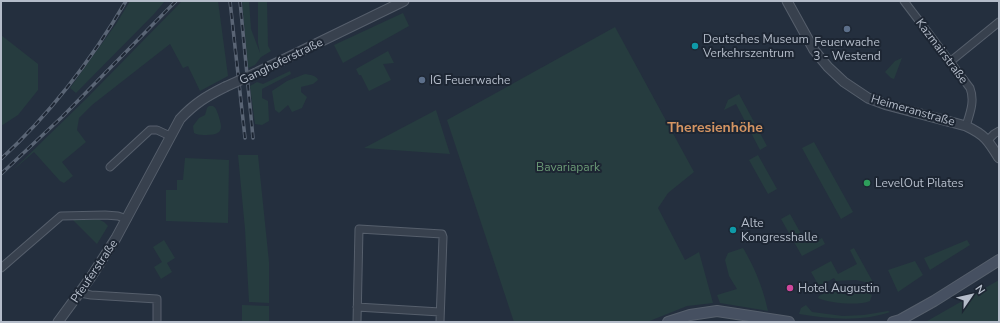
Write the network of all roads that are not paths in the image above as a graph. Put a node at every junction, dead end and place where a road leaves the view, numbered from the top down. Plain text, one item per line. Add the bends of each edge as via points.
1 (404, 1) edge
2 (787, 1) edge
3 (904, 1) edge
4 (999, 22) edge
5 (951, 61) junction
6 (966, 126) junction
7 (999, 131) edge
8 (170, 136) junction
9 (988, 140) junction
10 (999, 158) edge
11 (110, 167) dead end
12 (127, 219) junction
13 (999, 260) edge
14 (1, 268) edge
15 (80, 293) junction
16 (357, 307) junction
17 (440, 312) junction
18 (58, 322) edge
19 (156, 322) edge
20 (357, 322) edge
21 (440, 322) edge
22 (668, 322) edge
23 (789, 322) edge
24 (893, 322) edge

1 - 8 street, Ganghoferstraße, bridge via 208,96 195,104 180,119
2 - 6 street, Heimeranstraße via 814,50 844,82 868,98 887,105
3 - 5 street, Kazmairstraße
4 - 5 street
5 - 6 street, Kazmairstraße via 973,94
6 - 9 street, Heimeranstraße
7 - 9 street
8 - 11 street via 157,130 150,130
8 - 12 street, Ganghoferstraße
9 - 10 street
12 - 14 street via 118,216 61,216
12 - 15 street, Pfeuferstraße
13 - 24 main road via 934,301
15 - 18 street, Pfeuferstraße
15 - 19 street via 157,299
16 - 17 street
16 - 17 street via 359,229 442,234
16 - 20 street
17 - 21 street
22 - 23 main road via 690,315 717,311

